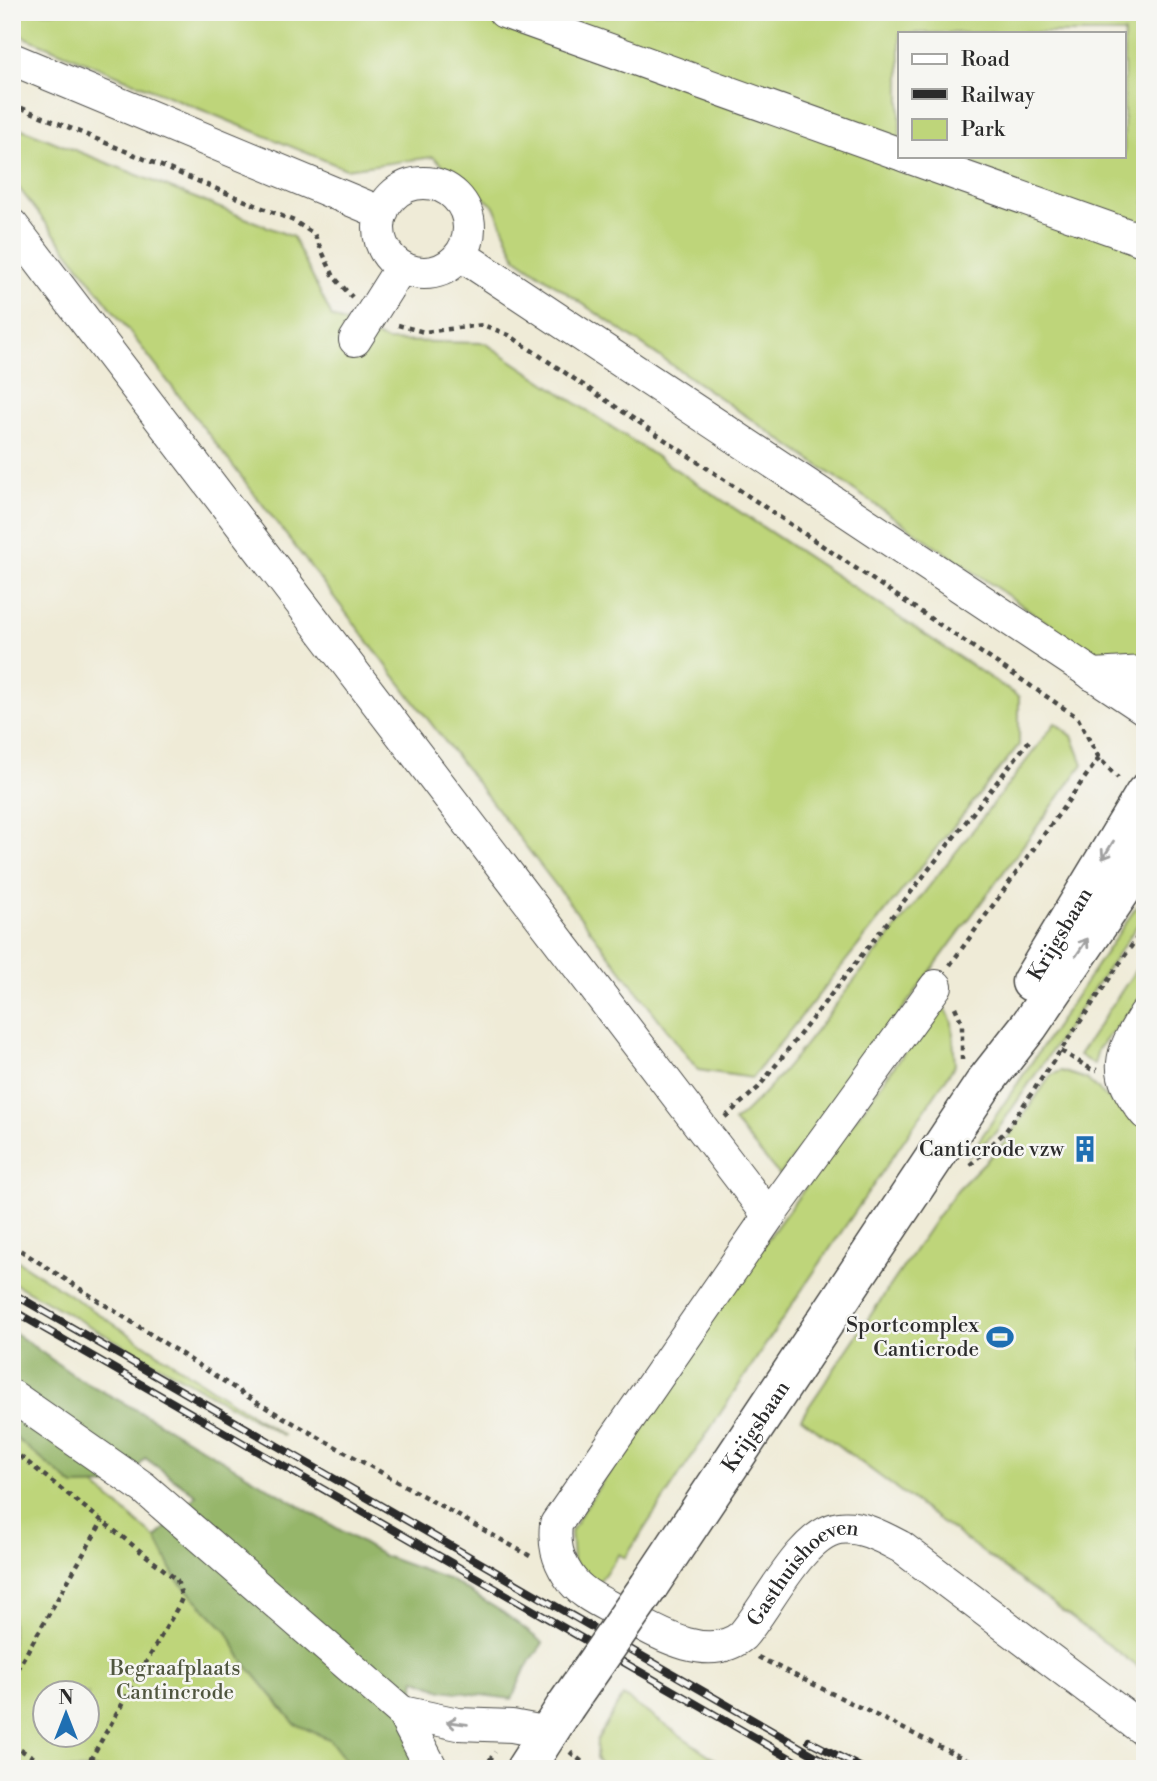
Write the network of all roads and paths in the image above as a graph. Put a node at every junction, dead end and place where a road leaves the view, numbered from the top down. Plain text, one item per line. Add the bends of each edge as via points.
1 (504, 12) edge
2 (12, 59) edge
3 (12, 104) edge
4 (898, 153) edge
5 (911, 158) edge
6 (382, 213) junction
7 (12, 225) edge
8 (1145, 241) edge
9 (461, 255) junction
10 (401, 267) junction
11 (373, 314) junction
12 (355, 340) dead end
13 (1145, 672) edge
14 (1093, 675) junction
15 (1145, 709) edge
16 (1029, 741) dead end
17 (1099, 758) junction
18 (1144, 794) edge
19 (1145, 856) edge
20 (1145, 926) edge
21 (936, 986) joint
22 (1145, 1014) edge
23 (1123, 1071) junction
24 (985, 1082) junction
25 (1145, 1113) edge
26 (707, 1135) junction
27 (769, 1216) junction
28 (12, 1245) edge
29 (12, 1396) edge
30 (12, 1450) edge
31 (103, 1520) junction
32 (569, 1577) junction
33 (732, 1644) junction
34 (12, 1678) edge
35 (402, 1712) junction
36 (557, 1720) junction
37 (1145, 1731) edge
38 (12, 1745) edge
39 (54, 1769) edge
40 (85, 1769) edge
41 (432, 1769) edge
42 (525, 1769) edge
43 (985, 1769) edge

1 - 4 street
2 - 6 street
3 - 11 path via 294,221 314,234 334,277
5 - 8 street
6 - 9 street via 389,199 415,184 446,188 458,197 468,218 468,241
6 - 10 street via 382,243
7 - 26 street
9 - 10 street via 452,265 427,274
9 - 14 street
10 - 11 street
11 - 12 street
11 - 17 path via 424,332 482,325 509,335 1077,717
13 - 14 street
14 - 15 street
16 - 26 path via 758,1088
17 - 18 path via 1123,783
17 - 21 path
18 -> 24 main road, Krijgsbaan via 1019,1004
24 -> 19 main road, Krijgsbaan via 1029,1026
20 - 23 path via 1061,1051 1091,1069
21 - 27 street
22 - 23 street via 1123,1053
23 - 25 street via 1126,1087
24 - 36 main road, Krijgsbaan, bridge
26 - 27 street
27 - 32 street, Gasthuishoeven via 556,1524 556,1552
28 - 32 path via 256,1402
29 - 35 street via 144,1488
30 - 31 path
31 - 34 path
31 - 40 path via 177,1580 182,1598
32 - 33 street, Gasthuishoeven via 584,1592 666,1637 703,1647
33 - 37 street, Gasthuishoeven via 818,1538 838,1528 858,1528 901,1548
33 - 43 path
36 -> 35 street via 512,1726 458,1724
35 - 41 street
36 - 42 main road, Krijgsbaan
38 - 39 path

